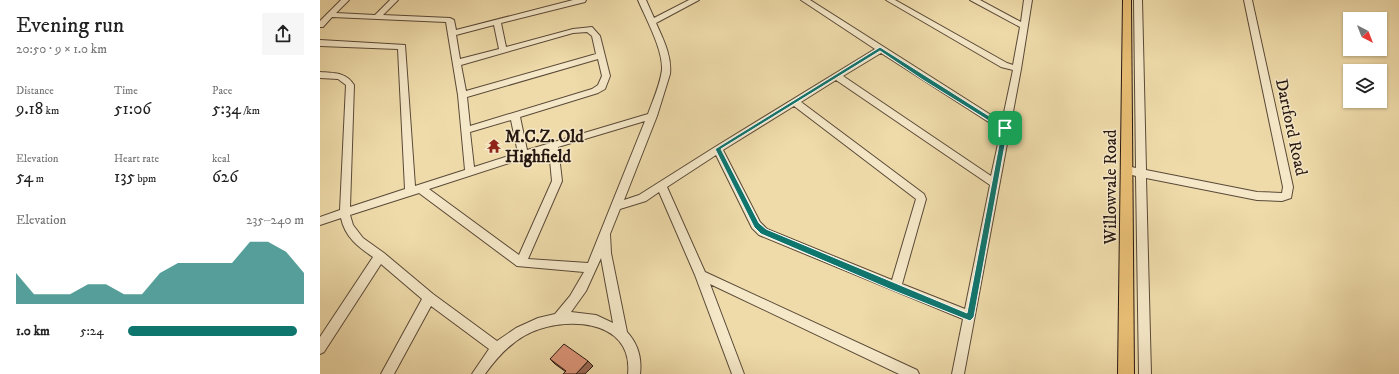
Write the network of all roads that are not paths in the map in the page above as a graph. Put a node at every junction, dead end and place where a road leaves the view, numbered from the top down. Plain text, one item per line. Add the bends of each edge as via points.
1 (346, 0) edge
2 (394, 0) edge
3 (582, 0) edge
4 (642, 0) edge
5 (695, 0) edge
6 (805, 0) edge
7 (890, 0) edge
8 (974, 0) edge
9 (1028, 0) edge
10 (1127, 0) edge
11 (1138, 0) edge
12 (1248, 0) edge
13 (331, 15) junction
14 (378, 16) junction
15 (496, 22) junction
16 (651, 23) junction
17 (320, 25) edge
18 (1023, 26) junction
19 (452, 33) junction
20 (320, 43) edge
21 (880, 49) junction
22 (502, 51) junction
23 (600, 55) junction
24 (457, 64) junction
25 (1017, 69) junction
26 (320, 75) edge
27 (836, 76) junction
28 (462, 96) junction
29 (795, 102) junction
30 (515, 116) junction
31 (652, 116) junction
32 (1005, 128) junction
33 (466, 130) junction
34 (553, 145) junction
35 (718, 149) junction
36 (523, 155) junction
37 (1127, 170) junction
38 (470, 172) junction
39 (1141, 172) junction
40 (995, 184) junction
41 (661, 186) junction
42 (415, 189) junction
43 (617, 206) junction
44 (344, 214) junction
45 (320, 222) edge
46 (606, 232) junction
47 (380, 256) junction
48 (521, 263) junction
49 (592, 268) junction
50 (701, 275) junction
51 (895, 287) junction
52 (429, 298) junction
53 (560, 317) junction
54 (970, 317) junction
55 (621, 333) junction
56 (320, 348) edge
57 (497, 348) junction
58 (635, 372) edge
59 (387, 374) edge
60 (478, 374) edge
61 (738, 374) edge
62 (913, 374) edge
63 (958, 374) edge
64 (1126, 374) edge
65 (1145, 374) edge

1 - 13 street
2 - 14 street
3 - 15 street
4 - 16 street
5 - 16 street
6 - 21 street
7 - 25 street via 1004,65
8 - 18 street
9 - 18 street
10 - 37 main road, Willowvale Road
11 - 39 street
12 - 39 street, Dartford Road via 1288,187 1287,195 1258,196
13 - 14 street
13 - 17 street
14 - 19 street via 448,19
15 - 19 street
15 - 22 street
16 - 31 street via 663,50 666,67
18 - 25 street
19 - 24 street
20 - 42 street via 403,48
21 - 27 street
21 - 32 street
22 - 23 street via 589,29 596,36
22 - 24 street
23 - 28 street
23 - 30 street via 606,76 602,87
24 - 28 street
25 - 32 street
26 - 44 street via 340,76 350,85
27 - 29 street
27 - 40 street
28 - 33 street
29 - 35 street
29 - 51 street via 920,197
30 - 33 street
30 - 36 street
31 - 34 street
31 - 43 street
32 - 40 street
33 - 38 street
34 - 36 street
34 - 48 street via 557,181
35 - 41 street
35 - 51 street via 759,228
36 - 38 street
37 - 39 street, Dartford Road
37 - 64 main road, Willowvale Road
38 - 42 street
39 - 65 street
40 - 54 street
41 - 43 street via 642,198
41 - 50 street
42 - 44 street
42 - 48 street
43 - 46 street
44 - 45 street
44 - 47 street via 353,235
46 - 49 street
46 - 55 street via 606,253
47 - 52 street
47 - 56 street
48 - 49 street
49 - 53 street via 574,302
50 - 61 street
50 - 62 street
51 - 54 street
52 - 57 street
52 - 59 street
53 - 55 street via 582,316 603,322
53 - 57 street via 527,328
54 - 63 street
55 - 58 street via 633,350
57 - 60 street

